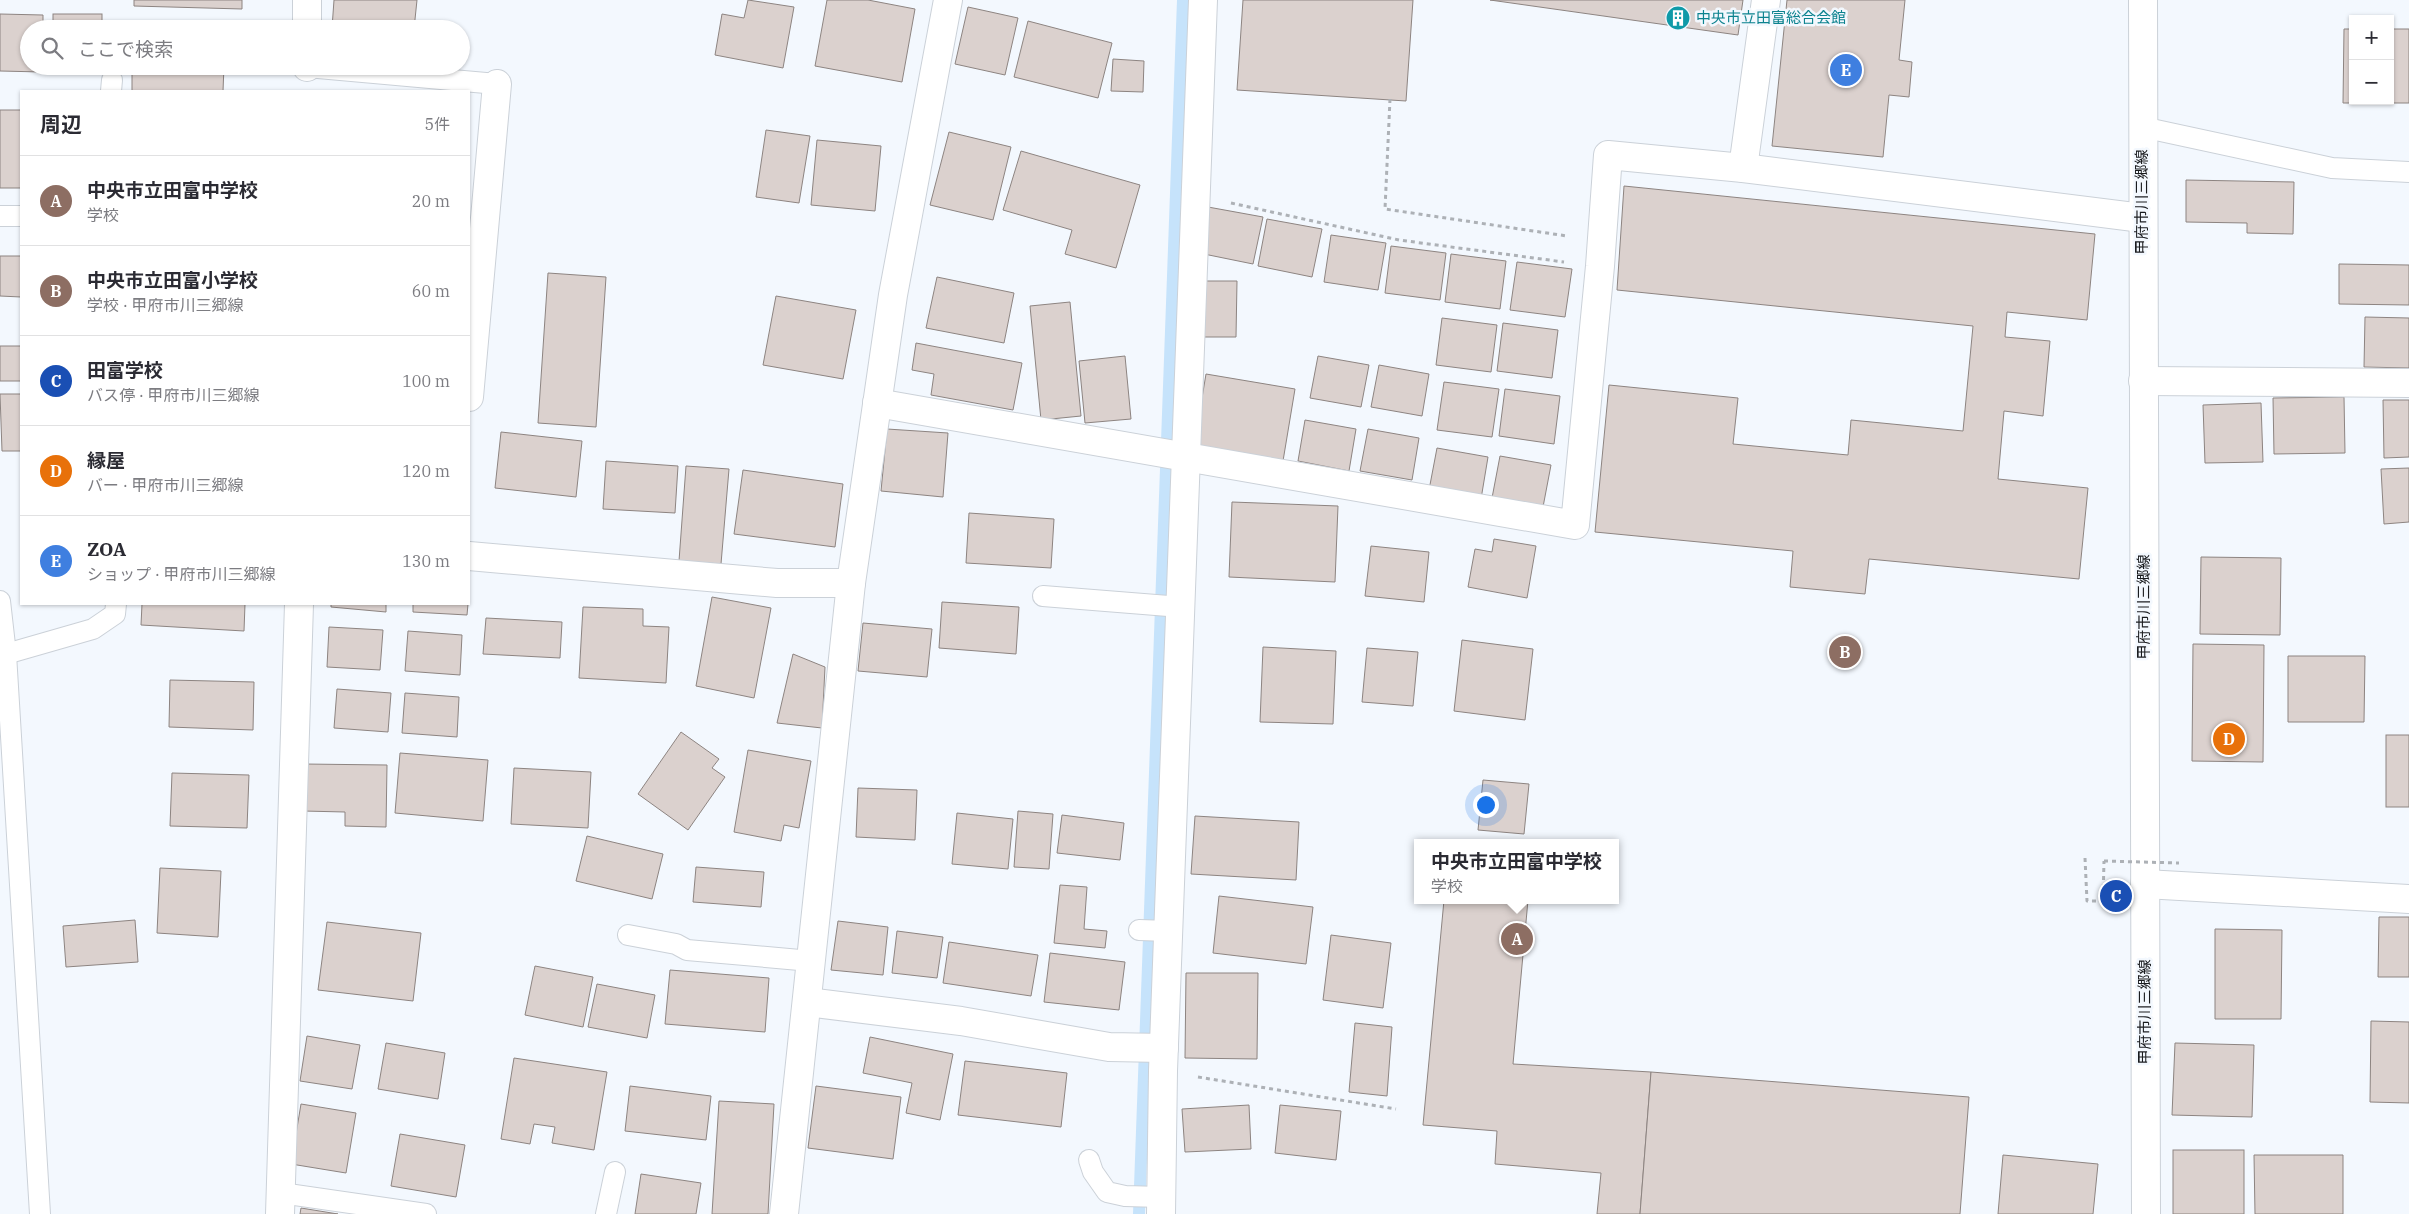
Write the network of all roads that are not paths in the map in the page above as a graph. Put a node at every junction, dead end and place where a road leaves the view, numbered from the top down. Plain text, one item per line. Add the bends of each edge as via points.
1 (307, 0) edge
2 (948, 0) edge
3 (1203, 0) edge
4 (1766, 0) edge
5 (2142, 0) edge
6 (307, 20) edge
7 (396, 75) edge
8 (497, 84) joint
9 (2142, 127) junction
10 (1743, 168) junction
11 (2409, 172) edge
12 (0, 216) edge
13 (20, 216) edge
14 (2142, 218) junction
15 (2143, 381) junction
16 (2409, 384) edge
17 (470, 386) edge
18 (877, 403) junction
19 (1182, 456) junction
20 (470, 556) edge
21 (851, 583) junction
22 (1043, 596) dead end
23 (0, 601) edge
24 (116, 605) edge
25 (299, 605) edge
26 (1177, 607) junction
27 (6, 654) junction
28 (2145, 884) junction
29 (2409, 899) edge
30 (1139, 930) dead end
31 (1167, 931) junction
32 (628, 935) dead end
33 (811, 961) junction
34 (807, 1002) junction
35 (1163, 1056) junction
36 (1089, 1160) dead end
37 (615, 1172) dead end
38 (280, 1203) edge
39 (1160, 1203) edge
40 (40, 1214) edge
41 (426, 1214) edge
42 (606, 1214) edge
43 (784, 1214) edge
44 (2146, 1214) edge

1 - 6 street
2 - 18 street via 893,295
3 - 19 street
4 - 10 street
5 - 9 street, 甲府市川三郷線
7 - 8 lane
8 - 17 street
9 - 11 lane via 2332,168
9 - 14 street, 甲府市川三郷線
10 - 14 street
10 - 19 street via 1608,155 1575,525
12 - 13 lane
14 - 15 street, 甲府市川三郷線
15 - 16 street
15 - 28 street, 甲府市川三郷線
18 - 19 street
18 - 21 street
19 - 26 street
20 - 21 street via 777,583
21 - 33 street
22 - 26 lane
23 - 27 lane
24 - 27 lane via 116,614 93,629
25 - 38 street
26 - 31 street
27 - 40 lane
28 - 29 street
28 - 44 street, 甲府市川三郷線
30 - 31 lane
31 - 35 street
32 - 33 lane via 676,944 686,950
33 - 34 street
34 - 35 street via 961,1021
34 - 43 street
35 - 39 street
36 - 39 lane via 1107,1192
37 - 42 lane
38 - 41 lane

